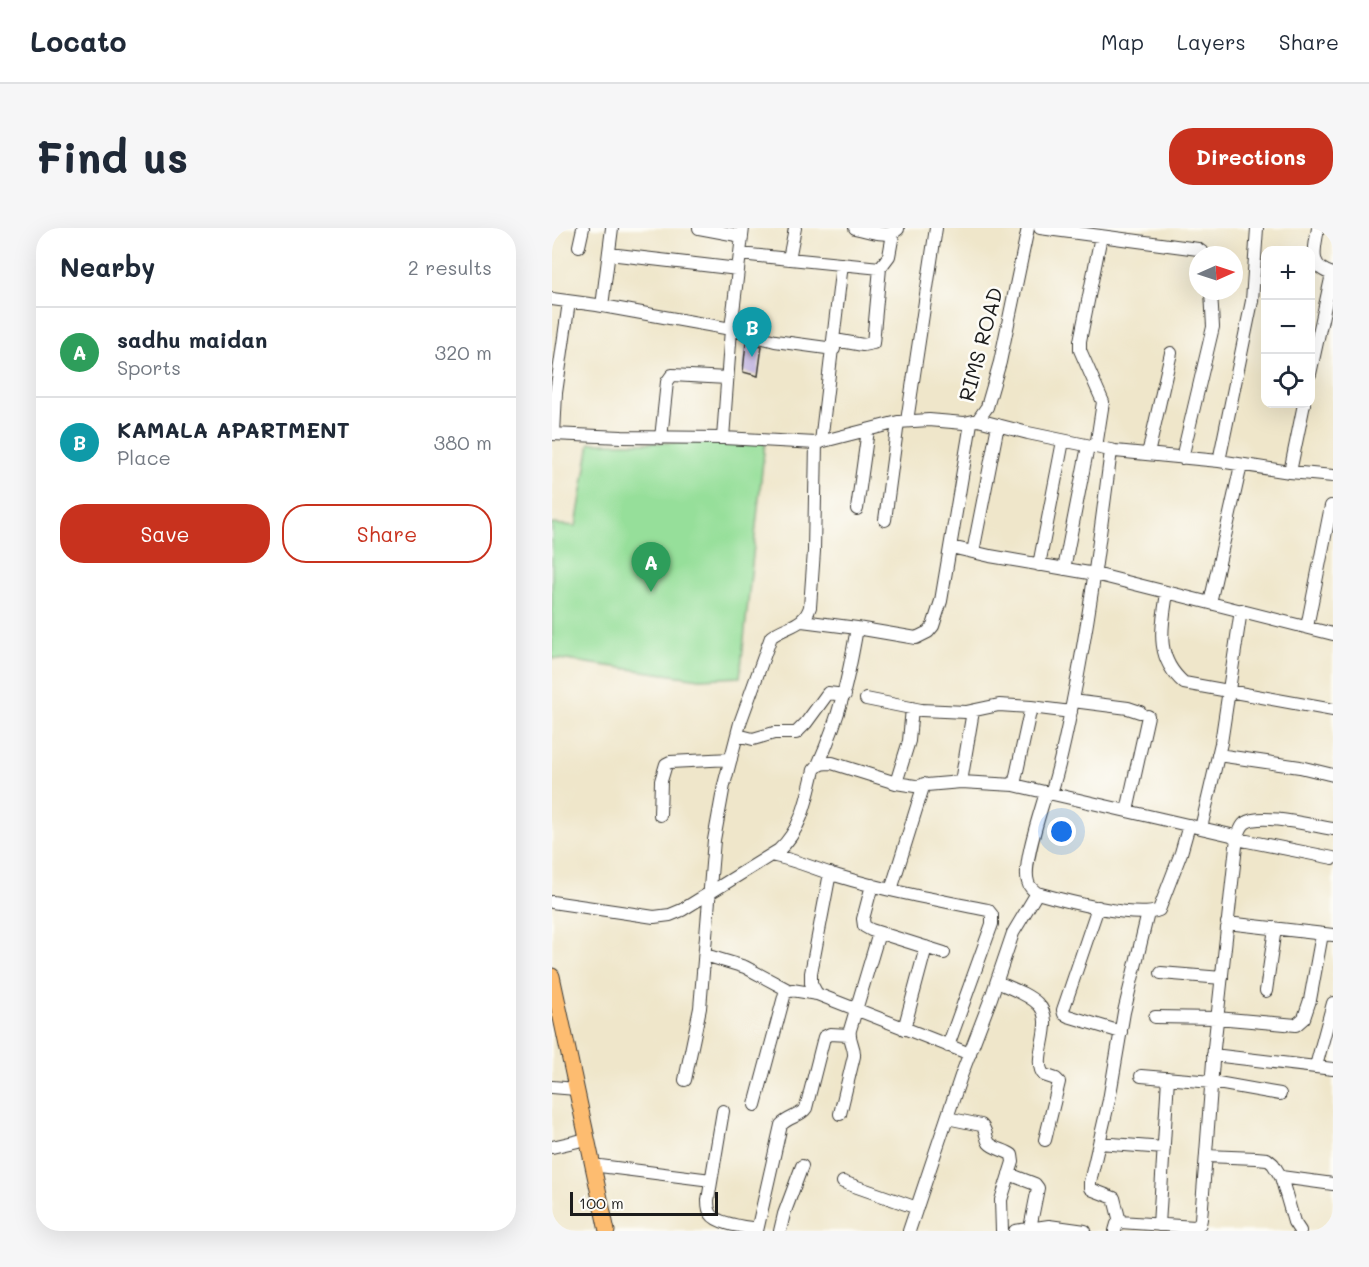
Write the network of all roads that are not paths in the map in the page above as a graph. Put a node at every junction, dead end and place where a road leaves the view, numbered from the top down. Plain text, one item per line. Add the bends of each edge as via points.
1 (583, 228) edge
2 (612, 228) edge
3 (699, 228) edge
4 (795, 228) edge
5 (936, 228) edge
6 (1028, 228) edge
7 (1040, 228) edge
8 (1257, 228) edge
9 (1318, 228) edge
10 (862, 229) edge
11 (896, 231) edge
12 (743, 232) edge
13 (1101, 236) junction
14 (579, 246) dead end
15 (1189, 248) edge
16 (609, 254) junction
17 (740, 254) junction
18 (789, 259) junction
19 (842, 264) junction
20 (880, 268) junction
21 (738, 269) junction
22 (1332, 274) edge
23 (552, 299) edge
24 (1212, 300) edge
25 (569, 302) junction
26 (602, 306) junction
27 (730, 329) junction
28 (558, 344) edge
29 (834, 344) junction
30 (1171, 353) dead end
31 (1315, 355) edge
32 (727, 378) junction
33 (1303, 408) edge
34 (902, 421) junction
35 (975, 421) junction
36 (998, 425) junction
37 (868, 430) junction
38 (553, 434) edge
39 (661, 438) junction
40 (723, 438) junction
41 (1063, 441) junction
42 (819, 443) junction
43 (1092, 446) junction
44 (1111, 450) junction
45 (1148, 454) junction
46 (1182, 458) junction
47 (1219, 461) junction
48 (1241, 465) junction
49 (1290, 472) junction
50 (1333, 476) edge
51 (1331, 506) dead end
52 (857, 509) dead end
53 (885, 519) dead end
54 (951, 547) junction
55 (973, 552) junction
56 (1040, 565) junction
57 (1064, 569) junction
58 (1095, 574) junction
59 (1167, 592) junction
60 (1210, 603) junction
61 (1240, 610) junction
62 (802, 621) junction
63 (857, 627) junction
64 (1307, 627) junction
65 (1333, 634) edge
66 (1230, 690) junction
67 (844, 695) junction
68 (866, 699) dead end
69 (1072, 706) junction
70 (1030, 707) junction
71 (912, 708) junction
72 (1333, 710) edge
73 (973, 711) junction
74 (737, 735) junction
75 (1218, 755) junction
76 (731, 759) junction
77 (818, 765) junction
78 (1333, 775) edge
79 (961, 782) junction
80 (896, 783) junction
81 (924, 784) junction
82 (1014, 785) junction
83 (1049, 793) junction
84 (1127, 811) junction
85 (660, 815) dead end
86 (1195, 827) junction
87 (1333, 829) edge
88 (1237, 839) junction
89 (771, 855) junction
90 (1333, 858) edge
91 (830, 873) junction
92 (872, 885) junction
93 (891, 891) junction
94 (710, 893) junction
95 (1037, 893) junction
96 (552, 902) edge
97 (1098, 907) junction
98 (1148, 913) junction
99 (1227, 923) junction
100 (1275, 928) junction
101 (879, 933) junction
102 (1327, 934) edge
103 (926, 947) junction
104 (944, 953) dead end
105 (705, 955) junction
106 (1161, 974) dead end
107 (552, 976) edge
108 (1222, 978) junction
109 (997, 982) junction
110 (788, 990) junction
111 (1266, 991) dead end
112 (817, 994) junction
113 (1333, 1003) edge
114 (855, 1011) junction
115 (1155, 1017) dead end
116 (1217, 1018) junction
117 (904, 1029) junction
118 (1121, 1032) junction
119 (849, 1035) junction
120 (948, 1046) junction
121 (970, 1054) junction
122 (1214, 1055) junction
123 (1316, 1066) junction
124 (1333, 1068) edge
125 (1141, 1076) dead end
126 (1168, 1078) junction
127 (685, 1080) dead end
128 (1212, 1083) junction
129 (552, 1087) edge
130 (576, 1089) junction
131 (1280, 1094) dead end
132 (755, 1105) dead end
133 (723, 1111) dead end
134 (840, 1114) dead end
135 (947, 1118) junction
136 (587, 1139) junction
137 (1045, 1140) dead end
138 (1099, 1143) junction
139 (552, 1147) edge
140 (1164, 1148) junction
141 (1206, 1156) junction
142 (592, 1165) junction
143 (802, 1166) dead end
144 (1009, 1174) junction
145 (1281, 1177) junction
146 (711, 1180) junction
147 (843, 1182) dead end
148 (1333, 1184) edge
149 (917, 1208) junction
150 (1159, 1225) junction
151 (1118, 1227) edge
152 (1030, 1228) junction
153 (757, 1230) edge
154 (607, 1231) edge
155 (780, 1231) edge
156 (909, 1231) edge
157 (1002, 1231) edge
158 (1015, 1231) edge
159 (1085, 1231) edge
160 (1299, 1231) edge

1 - 14 street
2 - 16 street
3 - 12 street
4 - 18 street
5 - 34 street
6 - 35 street, RIMS ROAD via 1000,362 987,407
7 - 13 street
8 - 47 street via 1252,301
9 - 22 street via 1315,260 1322,270
10 - 11 street
11 - 20 street via 889,256
12 - 17 street
13 - 15 street
13 - 43 street via 1080,350 1102,402
16 - 21 street
16 - 26 street
17 - 18 street
17 - 21 street
18 - 19 street
19 - 20 street
19 - 29 street
20 - 29 street via 873,343
21 - 27 street
22 - 31 street
23 - 25 street
24 - 46 street via 1213,327
25 - 26 street
25 - 28 street
26 - 27 street
27 - 29 street via 775,341
27 - 32 street
28 - 38 street
29 - 42 street
30 - 45 street
32 - 39 street via 672,375
32 - 40 street
33 - 49 street
34 - 35 street, RIMS ROAD
34 - 37 street, RIMS ROAD
34 - 53 street
35 - 36 street
35 - 54 street
36 - 41 street
36 - 55 street
37 - 42 street, RIMS ROAD
37 - 52 street
38 - 39 street, RIMS ROAD
39 - 40 street, RIMS ROAD
40 - 42 street, RIMS ROAD
41 - 43 street
41 - 56 street
42 - 62 street via 811,596 807,616
43 - 44 street
43 - 57 street
44 - 45 street
44 - 58 street
45 - 46 street
46 - 47 street
47 - 48 street
48 - 49 street
48 - 60 street
49 - 50 street
51 - 64 street
54 - 55 street
54 - 63 street via 941,601 928,632 906,638
55 - 56 street
56 - 57 street
57 - 58 street
58 - 59 street
58 - 69 street
59 - 60 street
59 - 66 street via 1162,644 1177,676 1191,685
60 - 61 street
61 - 64 street
61 - 66 street
62 - 63 street
62 - 74 street via 771,637
63 - 67 street
64 - 65 street
66 - 72 street
66 - 75 street
67 - 74 street via 828,693 796,732 753,739
67 - 77 street
68 - 71 street
69 - 70 street
69 - 83 street via 1058,771
69 - 84 street via 1128,708 1144,714
70 - 73 street via 999,705
70 - 82 street
71 - 73 street
71 - 80 street via 909,741
73 - 79 street
74 - 76 street
75 - 78 street
75 - 86 street
76 - 85 street via 666,764
76 - 94 street via 714,840
77 - 80 street via 832,764
77 - 89 street via 791,839
79 - 81 street
79 - 82 street
80 - 81 street
81 - 93 street
82 - 83 street
83 - 84 street
83 - 95 street via 1032,842 1027,872 1027,881
84 - 86 street
86 - 88 street
86 - 98 street via 1159,910
87 - 88 street via 1254,819 1241,827
88 - 90 street
88 - 99 street
89 - 91 street
89 - 94 street
91 - 92 street
91 - 112 street via 811,973
92 - 93 street
92 - 101 street via 864,926
93 - 120 street via 988,910 992,915
94 - 96 street via 676,913 654,917
94 - 105 street
95 - 97 street
95 - 109 street via 1013,933
97 - 98 street
97 - 118 street via 1063,1010 1068,1016
98 - 118 street
99 - 100 street
99 - 108 street
100 - 102 street
100 - 111 street
101 - 103 street
101 - 114 street
102 - 116 street via 1302,1021 1292,1026
103 - 104 street
103 - 117 street
105 - 110 street via 745,966
105 - 127 street via 700,1008
106 - 108 street
107 - 130 main road
108 - 116 street
109 - 121 street
109 - 137 street via 1035,1001 1044,1010 1040,1068 1044,1075 1059,1082
110 - 112 street
110 - 132 street
112 - 114 street
113 - 123 street
114 - 117 street
114 - 119 street
115 - 116 street
116 - 122 street
117 - 120 street
118 - 138 street
119 - 134 street via 854,1056
119 - 153 street via 830,1034 824,1038 806,1108 781,1125
120 - 121 street
121 - 135 street
122 - 123 street
122 - 128 street
123 - 124 street
125 - 126 street
126 - 128 street
126 - 140 street
128 - 131 street
128 - 141 street
129 - 130 street
130 - 136 main road
133 - 146 street
135 - 144 street via 985,1128 992,1146 1012,1155
135 - 149 street
136 - 139 street
136 - 142 main road
138 - 140 street
138 - 151 street via 1090,1188 1114,1198
140 - 150 street
141 - 145 street via 1267,1159
141 - 150 street via 1200,1224
142 - 146 street
142 - 154 main road
143 - 155 street
144 - 152 street via 1038,1188
144 - 157 street via 1000,1209
145 - 148 street
145 - 160 street
146 - 153 street via 711,1214
147 - 149 street
149 - 156 street
150 - 151 street
152 - 158 street
152 - 159 street via 1049,1226

